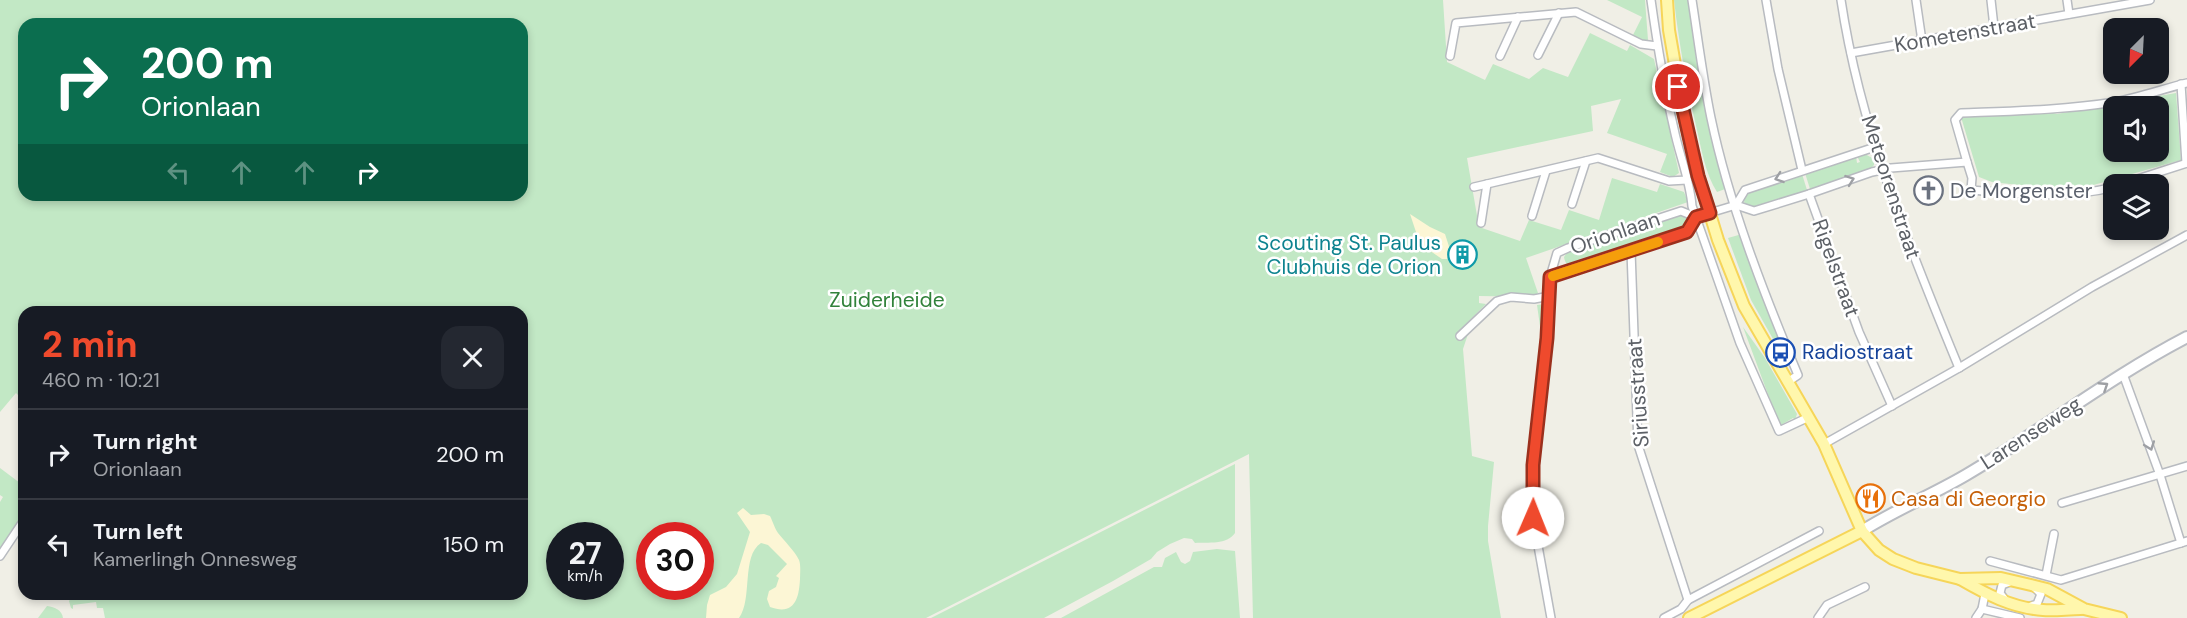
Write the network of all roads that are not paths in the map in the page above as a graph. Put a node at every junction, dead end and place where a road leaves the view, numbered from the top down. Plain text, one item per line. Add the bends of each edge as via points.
1 (1651, 0) edge
2 (1661, 0) edge
3 (1667, 0) edge
4 (1692, 0) edge
5 (1766, 0) edge
6 (1841, 0) edge
7 (1916, 0) edge
8 (1991, 0) edge
9 (2067, 0) edge
10 (2150, 0) edge
11 (1559, 13) junction
12 (2070, 14) junction
13 (1518, 17) junction
14 (1994, 27) junction
15 (1669, 30) junction
16 (1922, 40) junction
17 (1658, 46) junction
18 (1851, 53) junction
19 (1538, 55) dead end
20 (1450, 56) dead end
21 (1500, 56) dead end
22 (2184, 84) edge
23 (1875, 147) junction
24 (1586, 161) junction
25 (1967, 162) junction
26 (2187, 163) edge
27 (1802, 170) junction
28 (1883, 170) junction
29 (1546, 171) junction
30 (2153, 174) edge
31 (1687, 180) junction
32 (1487, 184) junction
33 (1474, 187) dead end
34 (2103, 189) edge
35 (1809, 194) junction
36 (1572, 204) dead end
37 (1736, 205) junction
38 (1710, 213) junction
39 (1532, 216) dead end
40 (1696, 217) junction
41 (1481, 223) dead end
42 (2187, 235) edge
43 (1631, 251) junction
44 (1550, 277) junction
45 (1550, 296) junction
46 (1460, 336) dead end
47 (2187, 337) edge
48 (1959, 368) junction
49 (2123, 374) junction
50 (1789, 381) junction
51 (1892, 406) junction
52 (1809, 417) junction
53 (1824, 444) junction
54 (2187, 466) edge
55 (2160, 475) junction
56 (2062, 503) dead end
57 (18, 529) edge
58 (1819, 531) dead end
59 (1862, 531) junction
60 (2054, 534) dead end
61 (2184, 542) edge
62 (0, 556) edge
63 (1990, 561) dead end
64 (2046, 575) junction
65 (1960, 579) junction
66 (2061, 580) junction
67 (2015, 581) junction
68 (2031, 585) junction
69 (1865, 587) dead end
70 (1985, 594) junction
71 (2056, 594) junction
72 (1688, 600) junction
73 (2007, 602) junction
74 (2028, 607) junction
75 (1982, 609) junction
76 (2084, 609) junction
77 (2052, 614) edge
78 (1551, 618) edge
79 (1664, 618) edge
80 (1689, 618) edge
81 (1818, 618) edge
82 (1976, 618) edge
83 (2020, 618) edge
84 (2121, 618) edge

1 - 17 street
2 - 15 main road
3 - 15 main road
4 - 37 street via 1712,120
5 - 27 street
6 - 18 street, Meteorenstraat
7 - 16 street
8 - 14 street
9 - 12 street
10 - 12 street, Kometenstraat
11 - 13 street
11 - 17 street via 1576,12 1641,44
11 - 19 street
12 - 14 street, Kometenstraat
13 - 20 street via 1456,23
13 - 21 street
14 - 16 street, Kometenstraat
15 - 38 main road via 1683,111
16 - 18 street, Kometenstraat
17 - 31 street
18 - 23 street, Meteorenstraat
22 - 25 street via 2115,102 1961,113 1955,120
22 - 26 street
23 - 27 street, Orionlaan
23 - 28 street, Meteorenstraat
24 - 29 street
24 - 31 street via 1598,158 1670,181
24 - 36 street
25 - 28 street, Orionlaan
25 - 34 street via 1971,190 2076,194
26 - 30 street
27 -> 37 street, Orionlaan via 1745,190
35 -> 28 street, Orionlaan
28 - 48 street, Meteorenstraat via 1914,261
29 - 32 street
29 - 39 street
31 - 40 street
32 - 33 street
32 - 41 street
35 - 37 street, Orionlaan via 1754,211
35 - 51 street, Rigelstraat via 1859,333
37 - 38 street, Orionlaan
37 - 50 street via 1798,375
38 - 40 street, Orionlaan
38 - 50 main road via 1744,306
40 - 43 street, Orionlaan via 1687,232
40 - 44 street, Orionlaan via 1681,211 1568,248 1557,253
40 - 52 street via 1740,343 1779,431
42 - 48 street via 2092,286
43 - 44 street, Orionlaan
43 - 72 street, Siriusstraat via 1638,445
44 - 45 street, Orionlaan
45 - 46 street via 1497,301
45 - 78 street, Orionlaan via 1533,465 1533,518
47 - 49 street, Larenseweg
48 - 51 street
49 -> 55 street
59 -> 49 street, Larenseweg via 1965,476
50 - 52 main road
51 - 53 street
52 - 53 main road
53 - 59 main road
54 - 55 street
55 - 56 street
55 - 61 street
57 - 62 street
58 - 72 street
59 - 65 main road via 1875,547 1893,559
59 - 80 main road
60 - 64 street
61 - 66 street
63 - 64 street
64 - 66 street
65 - 67 main road
65 - 70 main road
66 - 71 street
67 - 68 main road
67 - 73 street via 2002,585 2000,593
68 - 71 main road
68 - 74 street via 2041,594 2037,604
69 - 81 street via 1827,605
70 - 73 main road
70 - 75 street
71 - 76 main road
72 - 79 street
73 - 74 main road
74 - 77 main road
75 - 82 street
75 - 83 street
76 - 77 main road
76 - 84 main road

